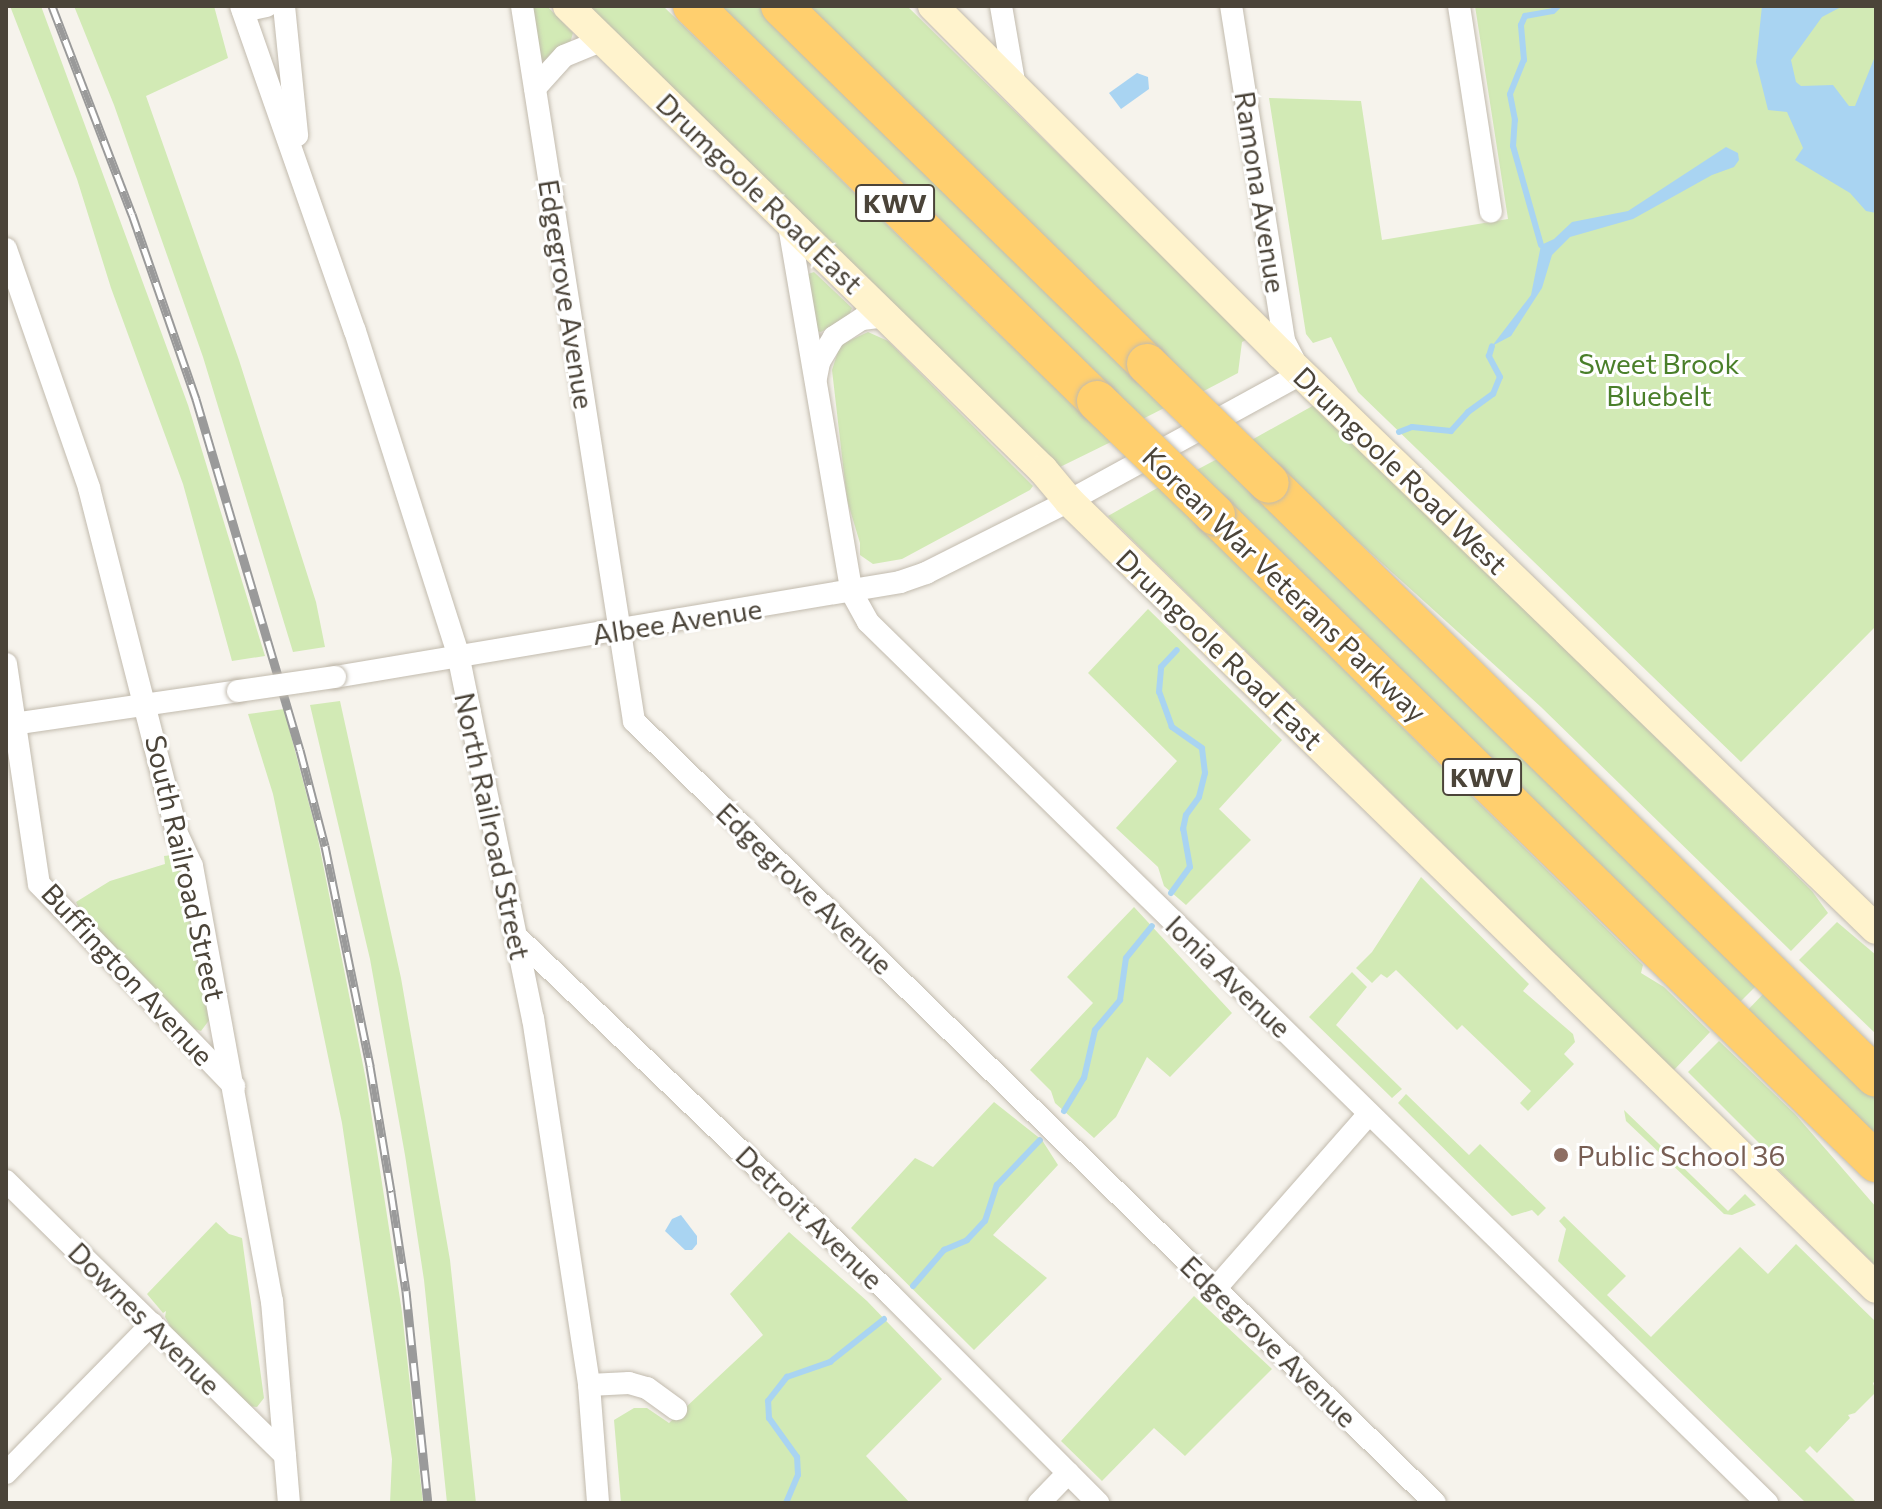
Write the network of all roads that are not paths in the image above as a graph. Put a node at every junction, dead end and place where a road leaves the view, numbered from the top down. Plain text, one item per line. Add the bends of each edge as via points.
1 (266, 6) edge
2 (284, 6) edge
3 (522, 6) edge
4 (568, 6) edge
5 (693, 6) edge
6 (781, 6) edge
7 (933, 6) edge
8 (1001, 6) edge
9 (1231, 6) edge
10 (1459, 6) edge
11 (242, 8) edge
12 (603, 40) junction
13 (1015, 87) junction
14 (535, 88) junction
15 (300, 168) junction
16 (1491, 212) dead end
17 (788, 220) junction
18 (6, 249) edge
19 (886, 316) junction
20 (1301, 374) junction
21 (816, 383) junction
22 (1069, 501) junction
23 (852, 593) junction
24 (619, 630) junction
25 (458, 654) junction
26 (6, 664) edge
27 (146, 702) junction
28 (11, 724) edge
29 (1876, 929) edge
30 (516, 936) junction
31 (1750, 1038) junction
32 (1876, 1077) edge
33 (235, 1087) junction
34 (1368, 1115) junction
35 (1876, 1162) edge
36 (6, 1181) edge
37 (1876, 1193) edge
38 (1216, 1288) junction
39 (1876, 1288) edge
40 (152, 1324) junction
41 (589, 1385) junction
42 (676, 1409) dead end
43 (285, 1455) junction
44 (6, 1473) edge
45 (1068, 1473) junction
46 (289, 1503) edge
47 (598, 1503) edge
48 (1039, 1503) edge
49 (1098, 1503) edge
50 (1435, 1503) edge
51 (1767, 1503) edge

1 - 11 street
2 - 15 street, North Railroad Street
3 - 14 street, Edgegrove Avenue
4 - 12 main road, Drumgoole Road East
5 - 31 highway, Korean War Veterans Parkway / KWV, bridge
6 - 32 highway, KWV, bridge
7 - 13 main road, Drumgoole Road West
8 - 13 street
9 - 20 street, Ramona Avenue via 1284,340
10 - 16 street
11 - 15 street, North Railroad Street
12 - 14 street via 564,56
12 - 17 main road, Drumgoole Road East
13 - 20 main road, Drumgoole Road West
14 - 24 street, Edgegrove Avenue
15 - 25 street, North Railroad Street
17 - 19 main road, Drumgoole Road East
17 - 21 street, Ionia Avenue
18 - 27 street, South Railroad Street via 89,488
19 - 21 street, Ionia Avenue via 862,319 834,337 819,362
19 - 22 main road, Drumgoole Road East
20 - 22 street, Albee Avenue
20 - 29 main road, Drumgoole Road West
21 - 23 street, Ionia Avenue
22 - 23 street, Albee Avenue via 926,573
22 - 39 main road, Drumgoole Road East
23 - 24 street, Albee Avenue
23 - 34 street, Ionia Avenue via 868,622
24 - 25 street, Albee Avenue
24 - 38 street, Edgegrove Avenue via 634,721
25 - 27 street, Albee Avenue, bridge via 335,677
25 - 30 street, North Railroad Street
26 - 28 street, Buffington Avenue
27 - 28 street, Albee Avenue
27 - 33 street, South Railroad Street via 178,836 192,866
28 - 33 street, Buffington Avenue via 39,884
30 - 41 street, North Railroad Street
30 - 45 street, Detroit Avenue via 890,1294
31 - 35 highway, Korean War Veterans Parkway / KWV
31 - 37 highway
33 - 43 street, South Railroad Street via 272,1301
34 - 38 street
34 - 51 street, Ionia Avenue
36 - 40 street, Downes Avenue
38 - 50 street, Edgegrove Avenue
40 - 43 street, Downes Avenue
40 - 44 street
41 - 42 street via 629,1383 647,1388
41 - 47 street, North Railroad Street
43 - 46 street, South Railroad Street
45 - 48 street
45 - 49 street, Detroit Avenue

